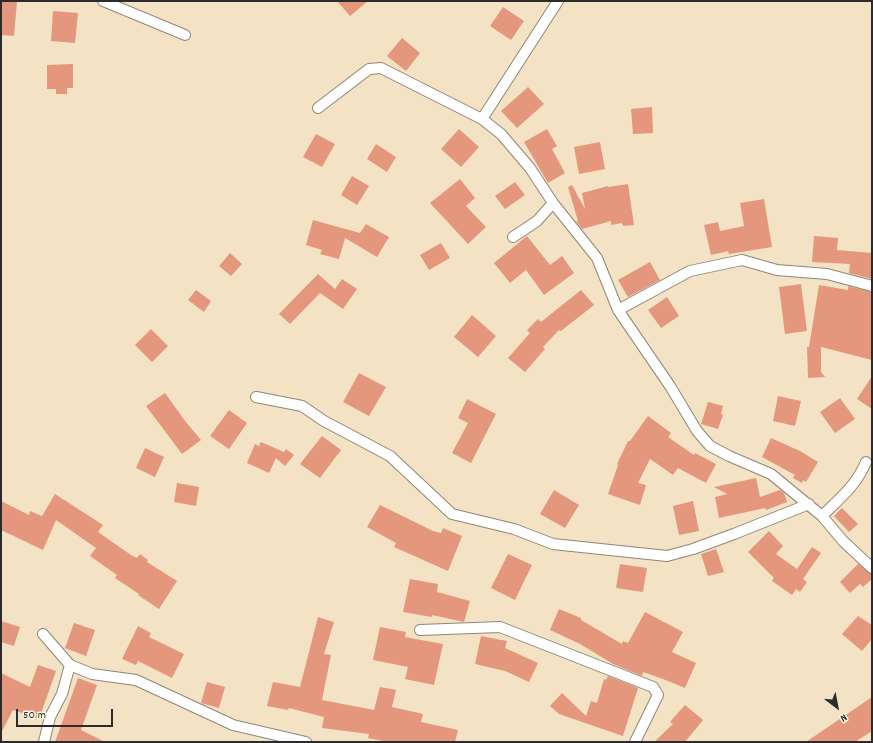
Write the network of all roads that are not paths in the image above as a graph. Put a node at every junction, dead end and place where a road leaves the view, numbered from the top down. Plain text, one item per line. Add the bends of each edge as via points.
1 (102, 1) edge
2 (558, 1) edge
3 (185, 35) dead end
4 (318, 108) dead end
5 (482, 119) junction
6 (553, 203) junction
7 (513, 237) dead end
8 (872, 286) edge
9 (618, 310) junction
10 (256, 397) dead end
11 (866, 462) dead end
12 (809, 504) junction
13 (822, 516) junction
14 (872, 568) edge
15 (420, 630) dead end
16 (43, 634) dead end
17 (70, 665) junction
18 (44, 742) edge
19 (306, 742) edge
20 (635, 742) edge

1 - 3 street
2 - 5 street
4 - 5 street via 369,69 382,68
5 - 6 street via 501,134 530,168
6 - 7 street via 537,220
6 - 9 street via 597,258
8 - 9 street via 827,274 777,270 742,260 690,271
9 - 12 street via 697,431 710,446 771,474
10 - 12 street via 302,406 324,421 390,456 452,514 514,529 553,544 667,556 734,534
11 - 13 street via 850,490
12 - 13 street
13 - 14 street via 843,541
15 - 20 street via 500,627 653,686 658,695
16 - 17 street
17 - 18 street
17 - 19 street via 92,674 136,680 233,724

